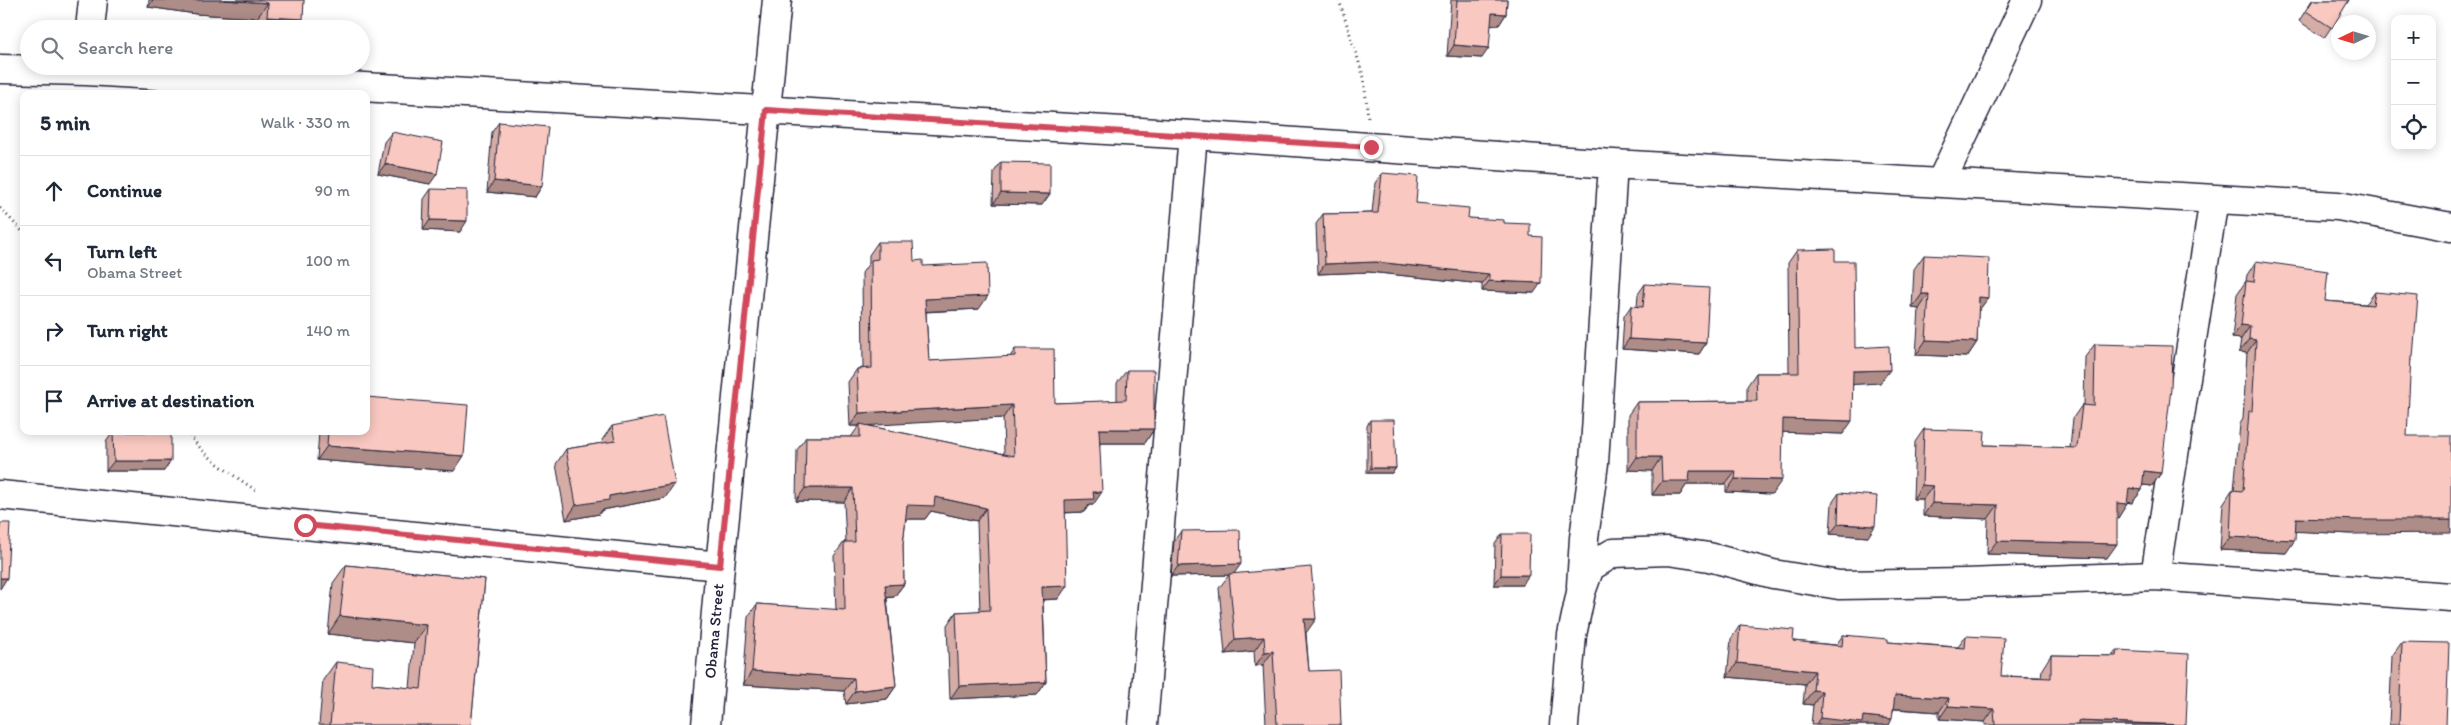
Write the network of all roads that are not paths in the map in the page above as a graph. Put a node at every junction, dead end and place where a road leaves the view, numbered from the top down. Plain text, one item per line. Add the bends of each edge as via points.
1 (93, 0) edge
2 (777, 0) edge
3 (2027, 0) edge
4 (91, 20) edge
5 (0, 69) edge
6 (20, 69) edge
7 (186, 75) edge
8 (766, 110) junction
9 (1193, 135) junction
10 (1613, 164) junction
11 (1941, 182) junction
12 (2214, 199) junction
13 (2451, 227) edge
14 (0, 495) edge
15 (720, 566) junction
16 (2155, 576) junction
17 (1580, 592) junction
18 (2451, 597) edge
19 (706, 725) edge
20 (1143, 725) edge
21 (1564, 725) edge

1 - 4 street
2 - 8 street, Obama Street
3 - 11 street
5 - 6 street
7 - 8 street
8 - 9 street
8 - 15 street, Obama Street
9 - 10 street
9 - 20 street
10 - 11 street
10 - 17 street via 1594,463
11 - 12 street
12 - 13 street via 2338,206
12 - 16 street
14 - 15 street
15 - 19 street, Obama Street
16 - 17 street via 1839,585 1773,574 1709,556 1668,551 1614,554 1590,567
16 - 18 street
17 - 21 street via 1572,634

